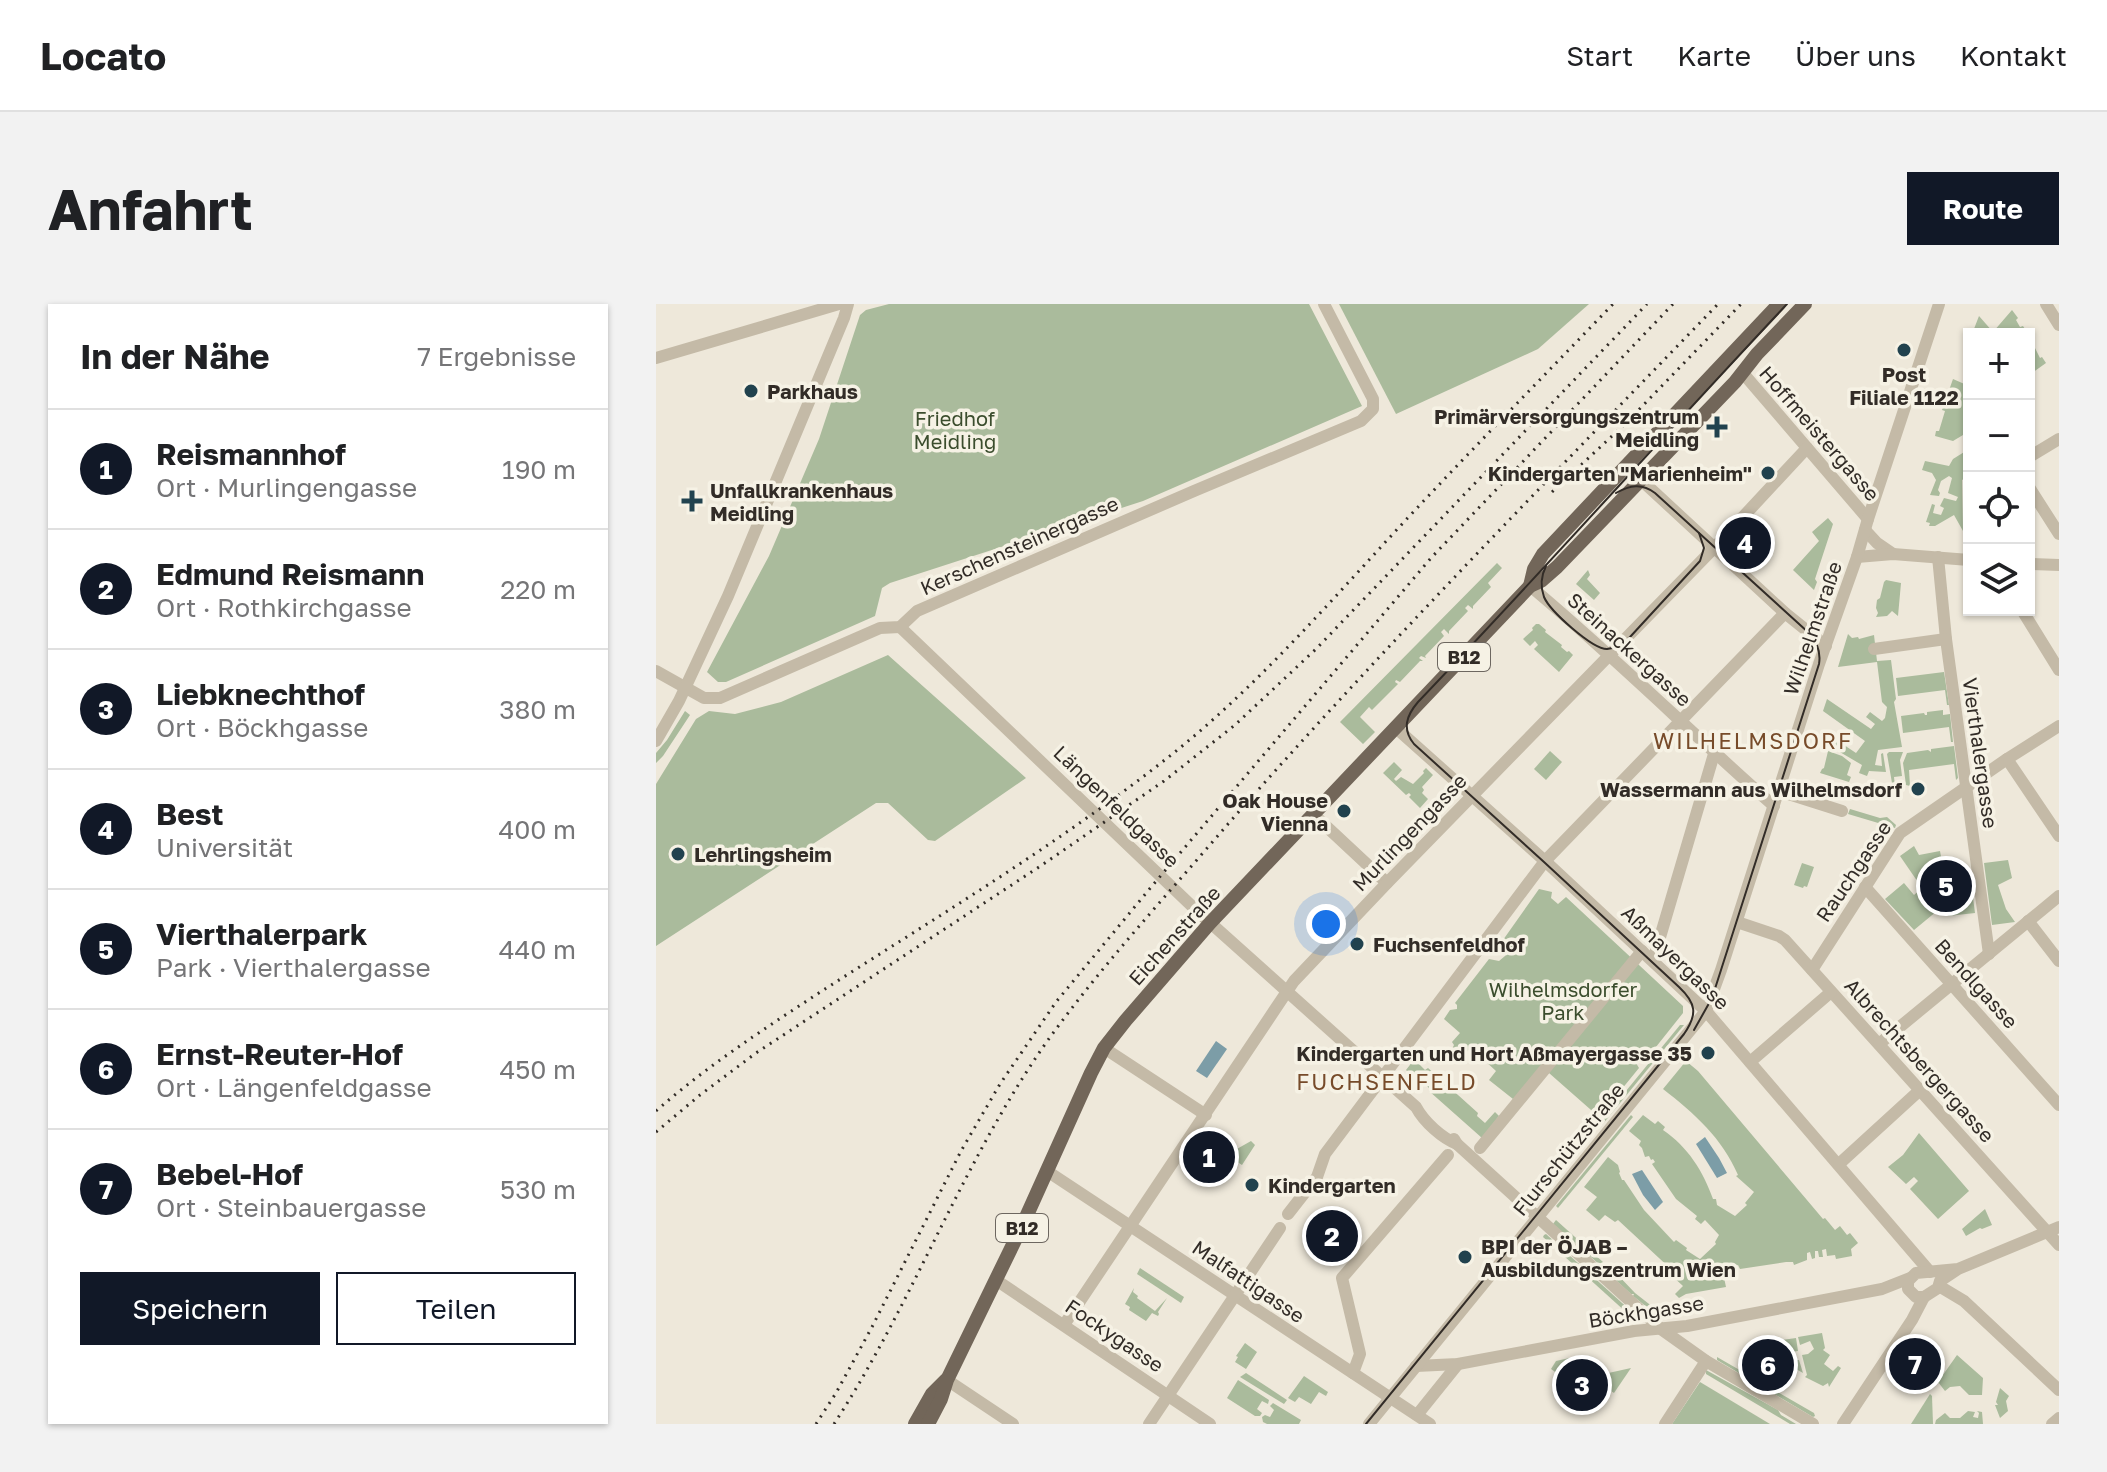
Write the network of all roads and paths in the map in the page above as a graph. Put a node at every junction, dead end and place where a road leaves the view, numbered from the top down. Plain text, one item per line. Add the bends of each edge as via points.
1 (839, 304) edge
2 (848, 304) edge
3 (1324, 304) edge
4 (1779, 304) edge
5 (1805, 304) edge
6 (1939, 304) edge
7 (2046, 304) edge
8 (2059, 325) edge
9 (656, 358) edge
10 (1742, 372) junction
11 (2059, 439) edge
12 (1807, 448) junction
13 (2035, 453) edge
14 (1626, 466) junction
15 (1641, 480) junction
16 (2035, 496) edge
17 (1866, 525) junction
18 (2059, 534) edge
19 (1714, 548) junction
20 (1893, 554) junction
21 (1857, 557) junction
22 (1938, 557) junction
23 (1963, 559) edge
24 (2035, 564) edge
25 (2059, 565) edge
26 (1530, 586) junction
27 (1785, 613) junction
28 (2026, 616) edge
29 (900, 627) junction
30 (1946, 639) junction
31 (1826, 646) junction
32 (1874, 649) dead end
33 (1609, 655) junction
34 (2059, 670) edge
35 (656, 671) edge
36 (685, 687) junction
37 (1678, 721) junction
38 (2059, 726) edge
39 (1396, 728) junction
40 (656, 741) edge
41 (1714, 754) junction
42 (2007, 759) junction
43 (1966, 787) junction
44 (1779, 791) junction
45 (1473, 795) junction
46 (1774, 806) junction
47 (1842, 811) dead end
48 (1313, 814) junction
49 (2059, 836) edge
50 (1545, 861) junction
51 (1387, 883) junction
52 (1865, 887) junction
53 (2059, 896) edge
54 (2028, 921) junction
55 (1737, 922) junction
56 (1210, 923) junction
57 (1642, 951) junction
58 (1989, 954) junction
59 (1653, 961) junction
60 (2059, 961) edge
61 (1812, 970) junction
62 (1952, 985) junction
63 (1287, 991) junction
64 (1831, 992) junction
65 (1706, 1011) junction
66 (1879, 1044) junction
67 (1104, 1048) junction
68 (1750, 1062) junction
69 (1383, 1078) junction
70 (1920, 1090) junction
71 (2059, 1105) edge
72 (1206, 1115) junction
73 (1480, 1148) dead end
74 (1448, 1155) dead end
75 (1839, 1164) junction
76 (1047, 1171) junction
77 (1288, 1214) dead end
78 (1538, 1217) junction
79 (1131, 1226) junction
80 (1280, 1228) dead end
81 (2053, 1229) edge
82 (1904, 1239) junction
83 (2059, 1245) edge
84 (1911, 1276) junction
85 (1936, 1278) junction
86 (996, 1280) junction
87 (1882, 1289) junction
88 (1234, 1295) junction
89 (1915, 1295) junction
90 (1064, 1325) junction
91 (1661, 1329) junction
92 (1706, 1361) junction
93 (1458, 1364) junction
94 (1416, 1366) junction
95 (1353, 1373) junction
96 (947, 1380) junction
97 (2059, 1390) edge
98 (1168, 1396) junction
99 (1390, 1398) junction
100 (1417, 1415) junction
101 (2059, 1418) edge
102 (915, 1424) edge
103 (928, 1424) edge
104 (1013, 1424) edge
105 (1149, 1424) edge
106 (1210, 1424) edge
107 (1369, 1424) edge
108 (1430, 1424) edge
109 (1665, 1424) edge
110 (1813, 1424) edge
111 (1843, 1424) edge
112 (2052, 1424) edge

1 - 9 street
2 - 36 street
3 - 29 street, Kerschensteinergasse via 1373,399 1371,413 917,611
4 - 14 main road, Eichenstraße / B12
5 - 10 main road, Eichenstraße / B12
6 - 17 street, Wilhelmstraße
7 - 8 street
10 - 12 street, Hoffmeistergasse
10 - 15 main road, Eichenstraße / B12
11 - 13 street
12 - 17 street, Hoffmeistergasse
12 - 19 street, Murlingengasse
14 - 15 street
14 - 26 main road, Eichenstraße / B12 via 1543,554
15 - 19 street
15 - 26 main road, Eichenstraße / B12 via 1557,567
16 - 18 street
17 - 20 street, Hoffmeistergasse via 1877,543
17 - 21 street, Wilhelmstraße
19 - 27 street
19 - 33 street, Murlingengasse
20 - 21 street
20 - 22 street
21 - 31 street, Wilhelmstraße
22 - 23 street
22 - 30 street, Vierthalergasse
24 - 25 street
26 - 33 street, Steinackergasse
26 - 39 main road, Eichenstraße / B12
27 - 31 street
27 - 37 street
28 - 34 street
29 - 36 street, Kerschensteinergasse via 880,628 720,698 704,698
29 - 56 street, Längenfeldgasse
30 - 32 street
30 - 43 street, Vierthalergasse
31 - 44 street, Wilhelmstraße
33 - 37 street, Steinackergasse
33 - 45 street, Murlingengasse
35 - 36 street, Kerschensteinergasse
36 - 40 street
37 - 41 street, Steinackergasse
37 - 50 street
38 - 42 street, Rauchgasse
39 - 45 street, Aßmayergasse
39 - 48 main road, Eichenstraße / B12
41 - 46 street, Steinackergasse
41 - 59 street
42 - 43 street, Rauchgasse
42 - 49 street
43 - 52 street, Rauchgasse via 1900,833
43 - 58 street, Vierthalergasse
44 - 46 street, Wilhelmstraße
44 - 47 street
45 - 50 street, Aßmayergasse
45 - 51 street, Murlingengasse
46 - 55 street, Wilhelmstraße
48 - 51 street
48 - 56 main road, Eichenstraße / B12
50 - 57 street, Aßmayergasse
50 - 69 street
51 - 63 street, Murlingengasse
52 - 61 street, Rauchgasse
52 - 62 street, Bendlgasse
53 - 54 street
54 - 58 street
54 - 60 street
55 - 61 street, Albrechtsbergergasse via 1779,936
55 - 65 street, Wilhelmstraße
56 - 63 street, Längenfeldgasse
56 - 67 main road, Eichenstraße / B12
57 - 59 street, Aßmayergasse
57 - 73 street
58 - 62 street
59 - 65 street, Aßmayergasse
61 - 64 street, Albrechtsbergergasse
62 - 66 street
62 - 71 street, Bendlgasse
63 - 69 street, Längenfeldgasse
63 - 72 street, Murlingengasse
64 - 66 street, Albrechtsbergergasse
64 - 68 street
65 - 68 street, Aßmayergasse
65 - 78 street, Flurschützstraße
66 - 70 street, Albrechtsbergergasse
67 - 72 street
67 - 76 main road, Eichenstraße / B12
68 - 75 street, Aßmayergasse
69 - 77 street via 1325,1154 1317,1177
69 - 78 street, Längenfeldgasse
70 - 75 street
70 - 81 street, Albrechtsbergergasse
72 - 79 street, Murlingengasse
74 - 95 street via 1342,1278 1360,1354
75 - 82 street, Aßmayergasse
76 - 79 street, Malfattigasse
76 - 86 main road, Eichenstraße / B12
78 - 91 street, Längenfeldgasse
78 - 94 street, Flurschützstraße
79 - 88 street, Malfattigasse
79 - 90 street, Murlingengasse
80 - 88 street
81 - 83 street, Albrechtsbergergasse
81 - 85 street
82 - 84 street, Aßmayergasse
82 - 85 street, Aßmayergasse
84 - 85 street, Böckhgasse
84 - 87 street, Böckhgasse
84 - 89 street, Aßmayergasse via 1907,1285
85 - 89 street
85 - 97 street, Aßmayergasse
86 - 90 street, Fockygasse
86 - 96 main road, Eichenstraße / B12
87 - 89 street, Böckhgasse
87 - 91 street, Böckhgasse
88 - 95 street, Malfattigasse
88 - 98 street
89 - 111 street, Aßmayergasse via 1912,1320
90 - 98 street, Fockygasse
91 - 92 street, Längenfeldgasse
91 - 93 street, Böckhgasse
92 - 109 street
92 - 110 street, Längenfeldgasse
93 - 94 street, Böckhgasse
93 - 100 street
94 - 99 street, Flurschützstraße
95 - 99 street, Malfattigasse
96 - 102 main road, Eichenstraße / B12
96 - 103 main road, Eichenstraße / B12
96 - 104 street
98 - 105 street
98 - 106 street, Fockygasse
99 - 100 street, Malfattigasse
99 - 107 street, Flurschützstraße
100 - 108 street, Malfattigasse
101 - 112 street

